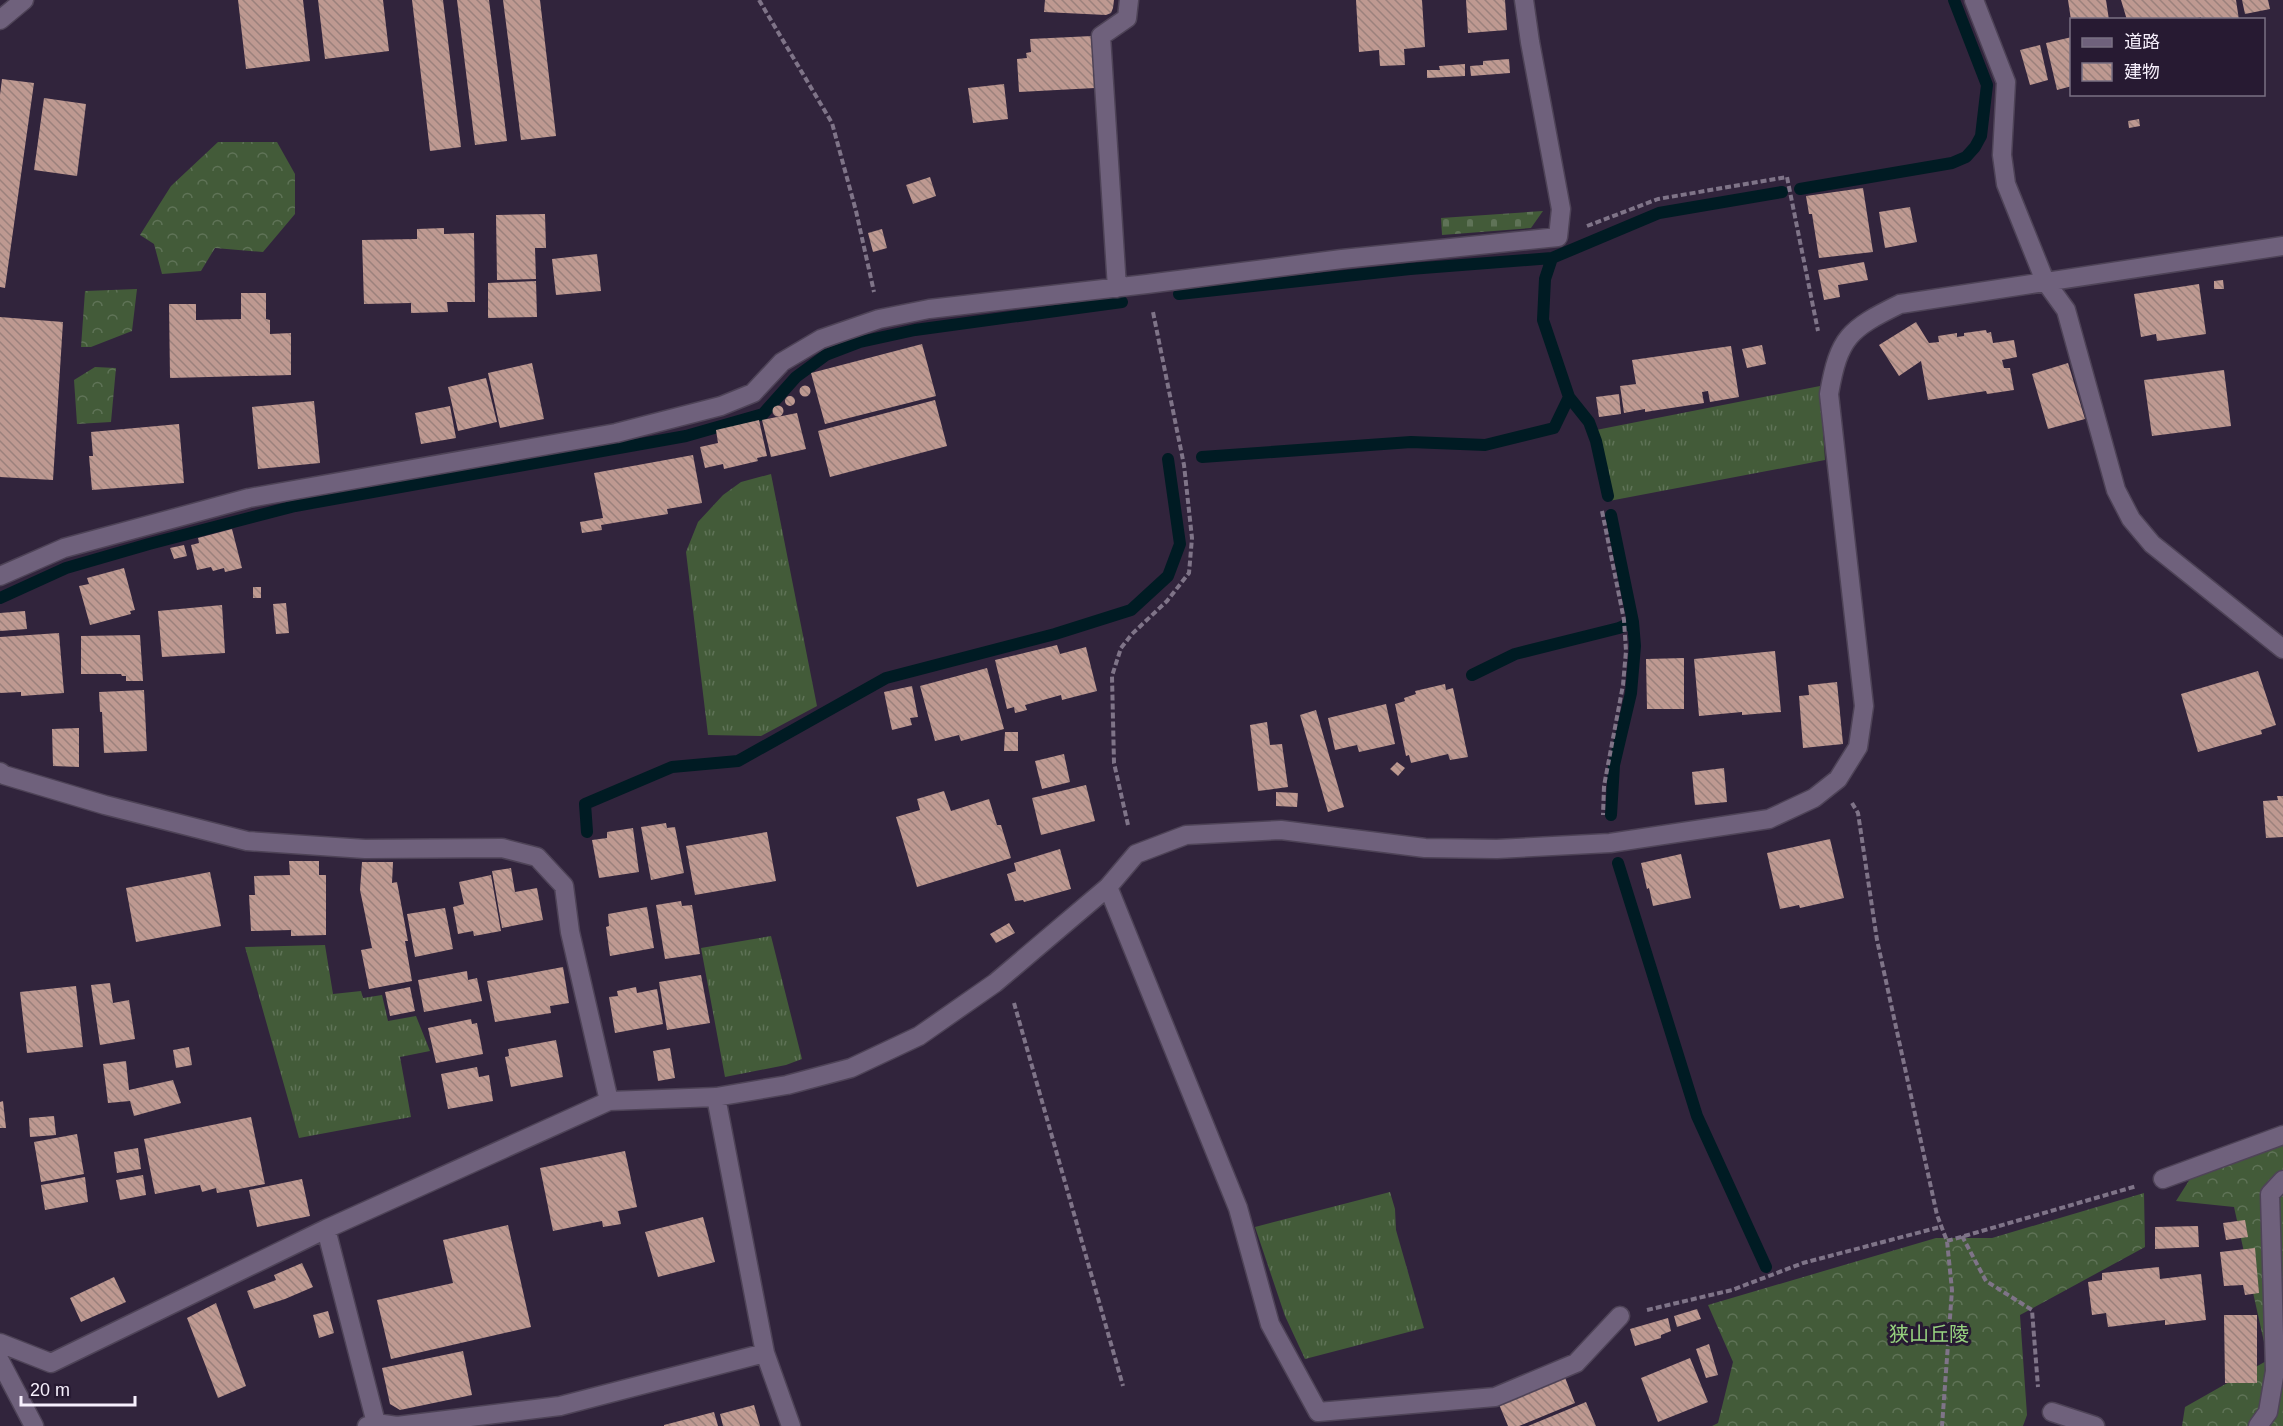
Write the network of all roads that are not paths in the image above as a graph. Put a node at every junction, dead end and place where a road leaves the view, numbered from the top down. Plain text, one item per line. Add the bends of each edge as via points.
1 (24, 0) edge
2 (1129, 0) edge
3 (1524, 0) edge
4 (1974, 0) edge
5 (0, 20) edge
6 (2283, 246) edge
7 (2045, 281) junction
8 (1117, 288) junction
9 (0, 576) edge
10 (2283, 649) edge
11 (1, 778) edge
12 (1108, 887) junction
13 (716, 1097) junction
14 (609, 1101) junction
15 (2283, 1135) edge
16 (2163, 1179) road end
17 (2283, 1180) edge
18 (326, 1229) junction
19 (1620, 1316) road end
20 (0, 1343) edge
21 (765, 1353) junction
22 (0, 1361) edge
23 (2052, 1412) road end
24 (371, 1424) edge
25 (34, 1426) edge
26 (791, 1426) edge
27 (2095, 1426) edge
28 (2258, 1426) edge

1 - 5 street
2 - 8 street via 1127,18 1101,36
3 - 8 street via 1561,209 1558,237
4 - 7 street via 2006,82 2002,155 2006,184
6 - 7 street
7 - 10 street via 2066,310 2116,489 2130,519 2152,544
7 - 12 street via 1900,304 1865,321 1834,362 1829,394 1864,706 1858,747 1838,779 1814,798 1769,819 1603,843 1497,849 1425,848 1281,830 1186,834 1136,854
8 - 9 street via 929,309 879,319 821,339 782,362 753,393 721,406 616,432 249,498 64,548
11 - 14 street via 247,841 365,849 502,848 537,857 564,886 570,932
12 - 13 street via 1006,974 919,1036 852,1068 787,1085
12 - 19 street via 1238,1208 1270,1324 1318,1412 1495,1397 1576,1363
13 - 14 street
13 - 21 street
14 - 18 street
15 - 16 street
17 - 28 street via 2270,1194 2275,1371 2268,1412
18 - 20 street via 51,1363
18 - 24 street
21 - 24 street via 560,1406 397,1426
21 - 26 street
22 - 25 street
23 - 27 street

